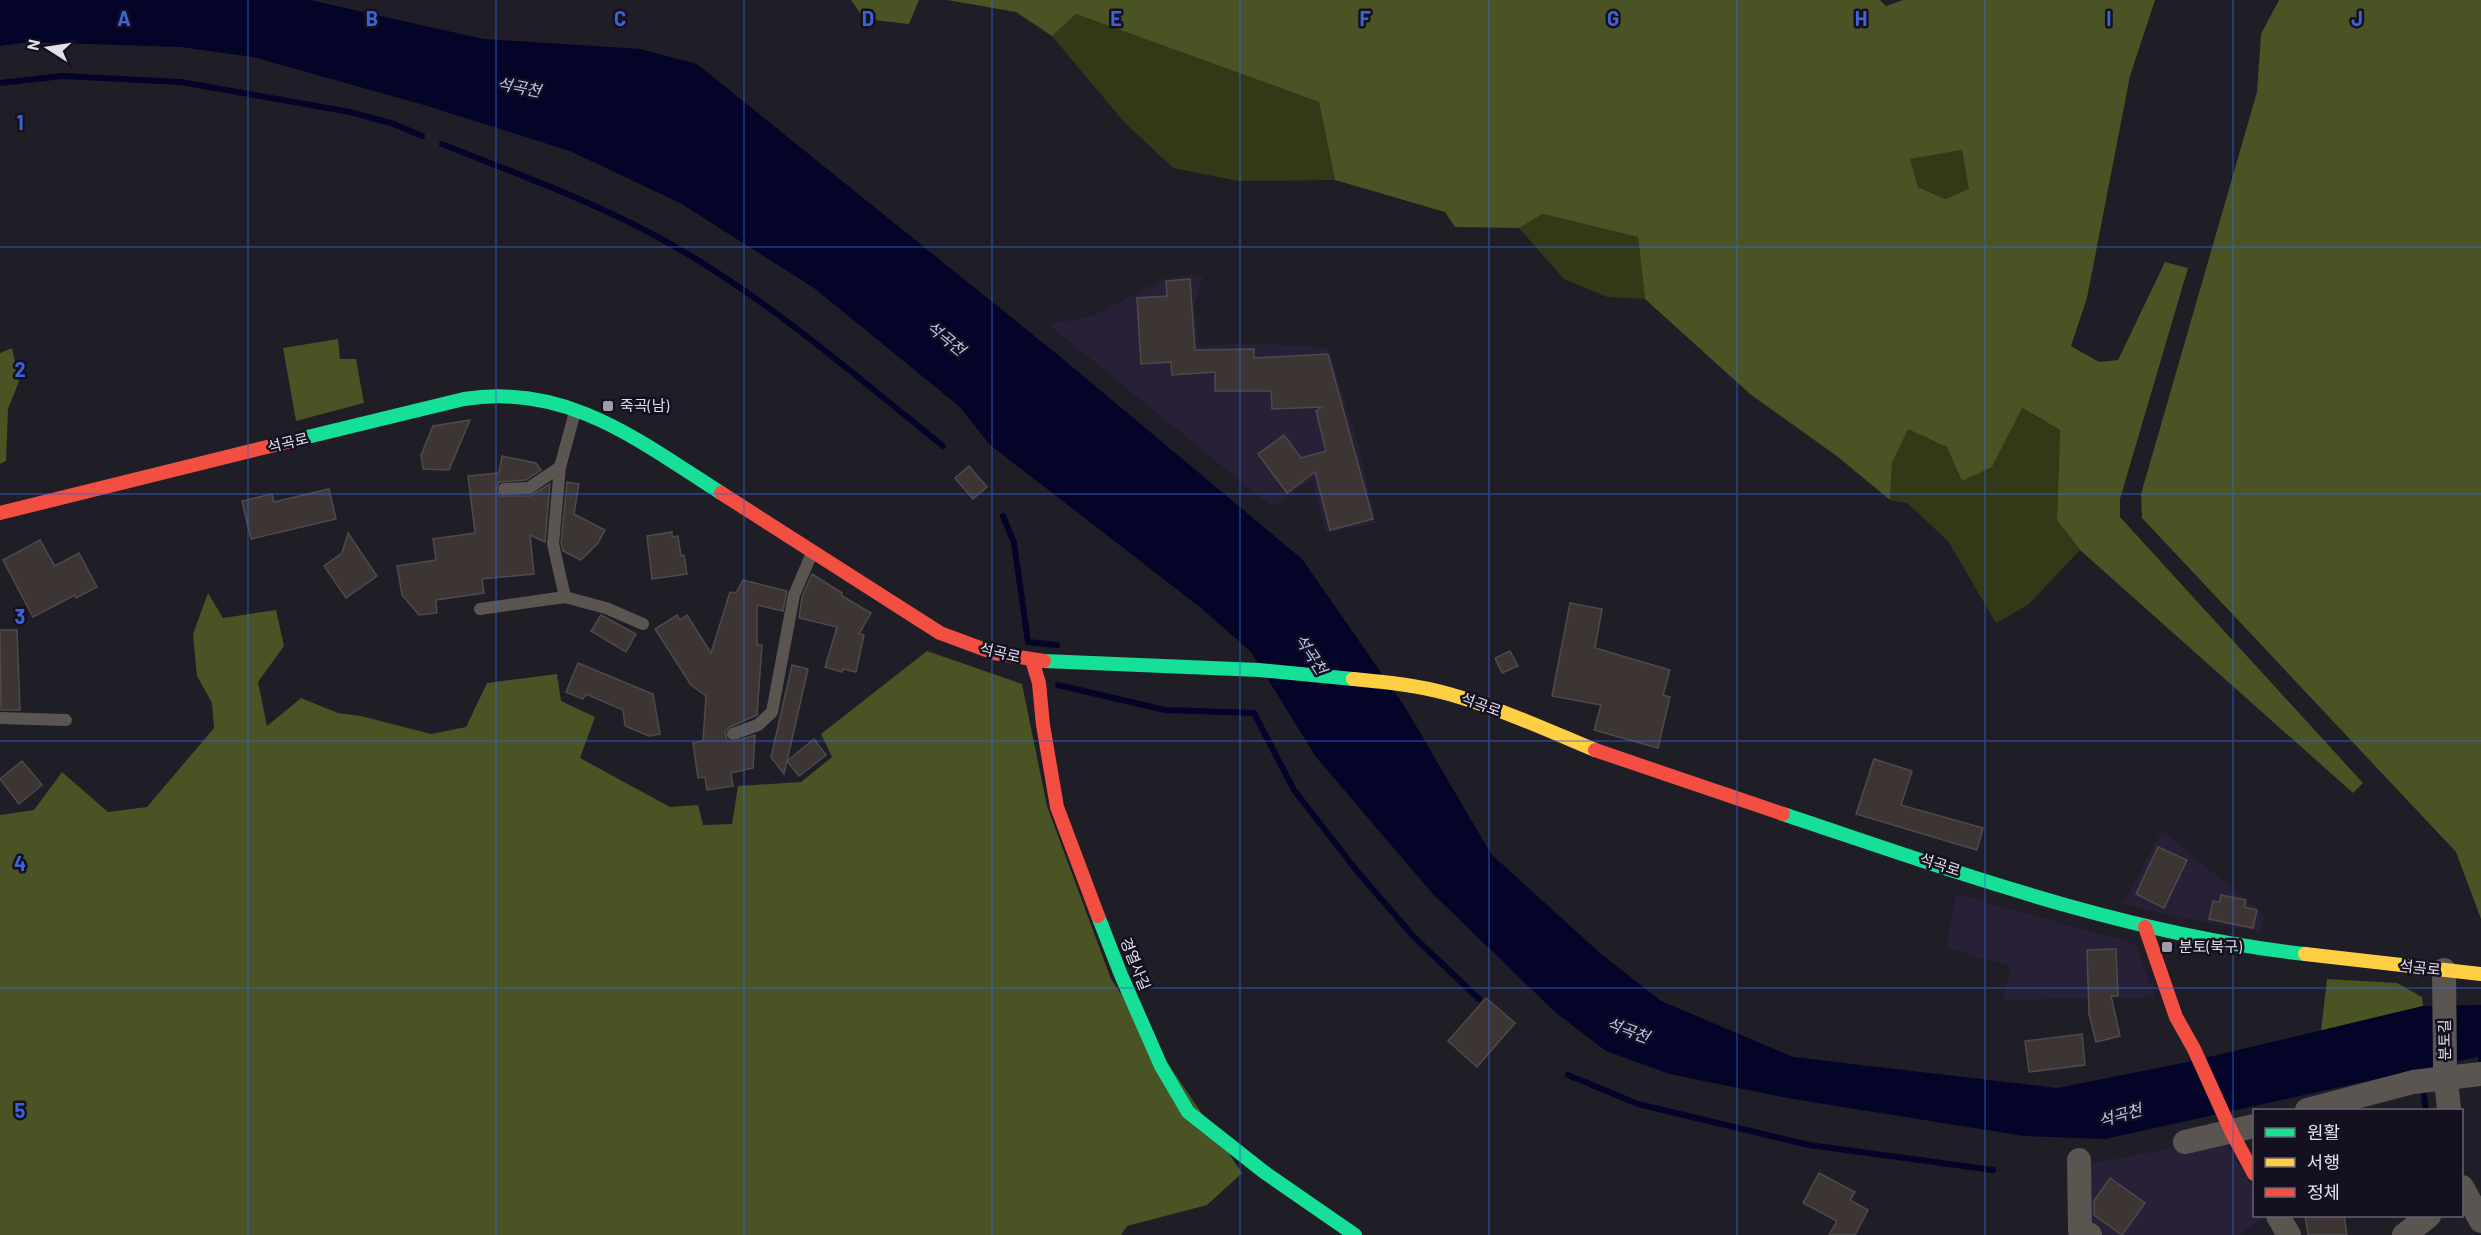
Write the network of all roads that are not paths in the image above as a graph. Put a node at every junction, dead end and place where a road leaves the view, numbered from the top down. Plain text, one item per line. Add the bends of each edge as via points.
1 (576, 411) junction
2 (560, 467) junction
3 (504, 489) dead end
4 (0, 513) edge
5 (812, 552) junction
6 (565, 597) junction
7 (480, 609) dead end
8 (643, 624) dead end
9 (1032, 660) junction
10 (0, 718) edge
11 (66, 720) dead end
12 (733, 734) dead end
13 (2145, 927) junction
14 (2444, 970) junction
15 (2481, 974) edge
16 (2446, 1073) junction
17 (2481, 1074) edge
18 (2311, 1109) edge
19 (2449, 1109) edge
20 (2236, 1124) edge
21 (2185, 1142) dead end
22 (2079, 1160) dead end
23 (2253, 1171) edge
24 (2467, 1189) edge
25 (2279, 1217) edge
26 (2426, 1217) edge
27 (2481, 1221) edge
28 (1354, 1235) edge
29 (2090, 1235) edge
30 (2289, 1235) edge
31 (2404, 1235) edge

1 - 2 lane
1 - 4 street, 석곡로 via 522,396 464,399
1 - 5 street, 석곡로 via 602,420
2 - 3 lane via 529,488
2 - 6 lane via 553,544
5 - 9 street, 석곡로 via 940,633 994,653
5 - 12 lane via 794,595 772,711 758,725
6 - 7 lane
6 - 8 lane via 606,608
9 - 13 street, 석곡로 via 1259,670 1397,684 1448,694 1624,761 1934,864
9 - 28 street, 경열사길 via 1039,683 1042,725 1057,807 1121,975 1161,1066 1188,1112 1321,1218
10 - 11 lane
13 - 14 street, 석곡로 via 2260,949
13 - 20 street via 2176,1017
14 - 15 street, 석곡로
14 - 16 street, 분토길
16 - 17 street
16 - 18 street
16 - 19 street, 분토길
20 - 21 street
20 - 23 street
22 - 29 street via 2080,1230
24 - 27 street
25 - 30 street
26 - 31 street

